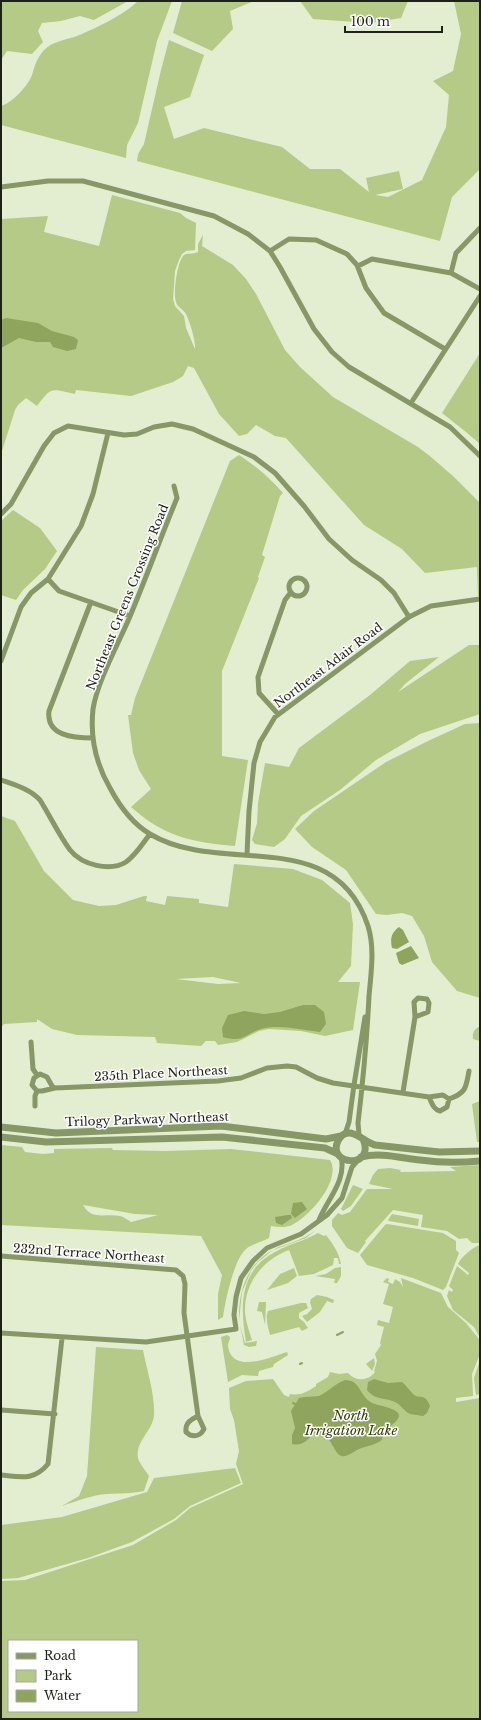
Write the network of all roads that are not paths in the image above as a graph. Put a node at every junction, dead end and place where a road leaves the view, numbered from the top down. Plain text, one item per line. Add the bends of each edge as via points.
1 (1, 187) edge
2 (480, 228) edge
3 (270, 251) junction
4 (358, 266) junction
5 (451, 273) junction
6 (480, 289) edge
7 (480, 296) edge
8 (445, 350) junction
9 (411, 403) junction
10 (108, 433) junction
11 (480, 456) edge
12 (174, 486) dead end
13 (1, 514) edge
14 (48, 579) junction
15 (291, 592) dead end
16 (480, 599) edge
17 (91, 602) junction
18 (130, 616) junction
19 (409, 616) junction
20 (1, 661) edge
21 (278, 714) junction
22 (93, 738) junction
23 (1, 780) edge
24 (150, 834) junction
25 (247, 854) junction
26 (370, 992) junction
27 (415, 1017) dead end
28 (31, 1042) dead end
29 (469, 1071) dead end
30 (37, 1075) junction
31 (354, 1085) junction
32 (363, 1087) junction
33 (55, 1088) junction
34 (37, 1091) junction
35 (403, 1092) junction
36 (429, 1097) junction
37 (448, 1099) junction
38 (35, 1106) dead end
39 (1, 1127) edge
40 (343, 1135) junction
41 (1, 1137) edge
42 (361, 1137) junction
43 (480, 1151) edge
44 (339, 1156) junction
45 (360, 1158) junction
46 (480, 1161) edge
47 (319, 1220) junction
48 (1, 1256) edge
49 (1, 1333) edge
50 (187, 1336) junction
51 (62, 1338) junction
52 (1, 1410) edge
53 (54, 1414) junction
54 (198, 1416) dead end
55 (1, 1475) edge

1 - 3 street via 48,181 83,181 214,216 248,234
2 - 5 street via 456,252
3 - 4 street via 288,239 316,240 347,254
3 - 9 street via 314,329 332,352 349,367
4 - 5 street via 372,259
4 - 8 street via 366,288 384,313
5 - 6 street
7 - 8 street
8 - 9 street
9 - 11 street via 450,427
10 - 13 street via 68,426 54,433 11,504
10 - 14 street via 93,494 81,526
10 - 19 street via 137,434 154,427 172,424 193,429 254,457 275,472 329,539 394,593
12 - 18 street, Northeast Greens Crossing Road via 176,498
14 - 17 street via 59,590
14 - 20 street via 21,606
15 - 21 street via 258,677 259,693
16 - 19 street, Northeast Adair Road via 432,606
17 - 18 street
17 - 22 street via 48,718 58,732
18 - 22 street, Northeast Greens Crossing Road via 104,675 94,708
19 - 21 street, Northeast Adair Road
21 - 25 street, Northeast Adair Road via 260,742 254,763
22 - 24 street, Northeast Greens Crossing Road via 99,765 113,795 126,812
23 - 24 street via 36,795 71,851 86,862 107,867 125,862
24 - 25 street, Northeast Greens Crossing Road via 190,849
25 - 26 street, Northeast Greens Crossing Road via 305,863 331,876 348,892 362,912 368,927 372,953
26 - 31 street, Northeast Greens Crossing Road
26 - 32 street, Northeast Greens Crossing Road
27 - 35 street
28 - 30 street via 33,1070
29 - 37 street via 466,1088 460,1095
30 - 33 street via 47,1077
30 - 34 street via 32,1085
31 - 32 street, 235th Place Northeast
31 - 33 street, 235th Place Northeast via 322,1080 287,1066 267,1068 230,1080
31 - 40 street, Northeast Greens Crossing Road via 349,1122
32 - 35 street, 235th Place Northeast
32 - 42 street, Northeast Greens Crossing Road via 358,1123
33 - 34 street, 235th Place Northeast
34 - 38 street
35 - 36 street, 235th Place Northeast
36 - 37 street, 235th Place Northeast via 442,1095
36 - 37 street via 433,1106 440,1111 448,1107
39 - 40 street, Trilogy Parkway Northeast via 56,1133 221,1126 326,1139
40 - 42 street via 350,1132
40 - 44 street via 336,1145
41 - 44 street, Trilogy Parkway Northeast via 46,1142 222,1137 325,1148
42 - 43 street via 375,1145 406,1149 439,1152
42 - 45 street via 365,1148
44 - 45 street via 349,1161
44 - 47 street via 342,1174
45 - 46 street via 374,1154 438,1162
45 - 47 street via 352,1167 342,1198
47 - 50 street via 301,1234 268,1248 253,1261 241,1278 236,1297 236,1328
48 - 50 street, 232nd Terrace Northeast via 176,1270 183,1276 185,1284 184,1313
49 - 51 street
50 - 51 street via 140,1342
50 - 54 street
51 - 53 street
52 - 53 street
53 - 55 street via 50,1456 41,1473 29,1477

